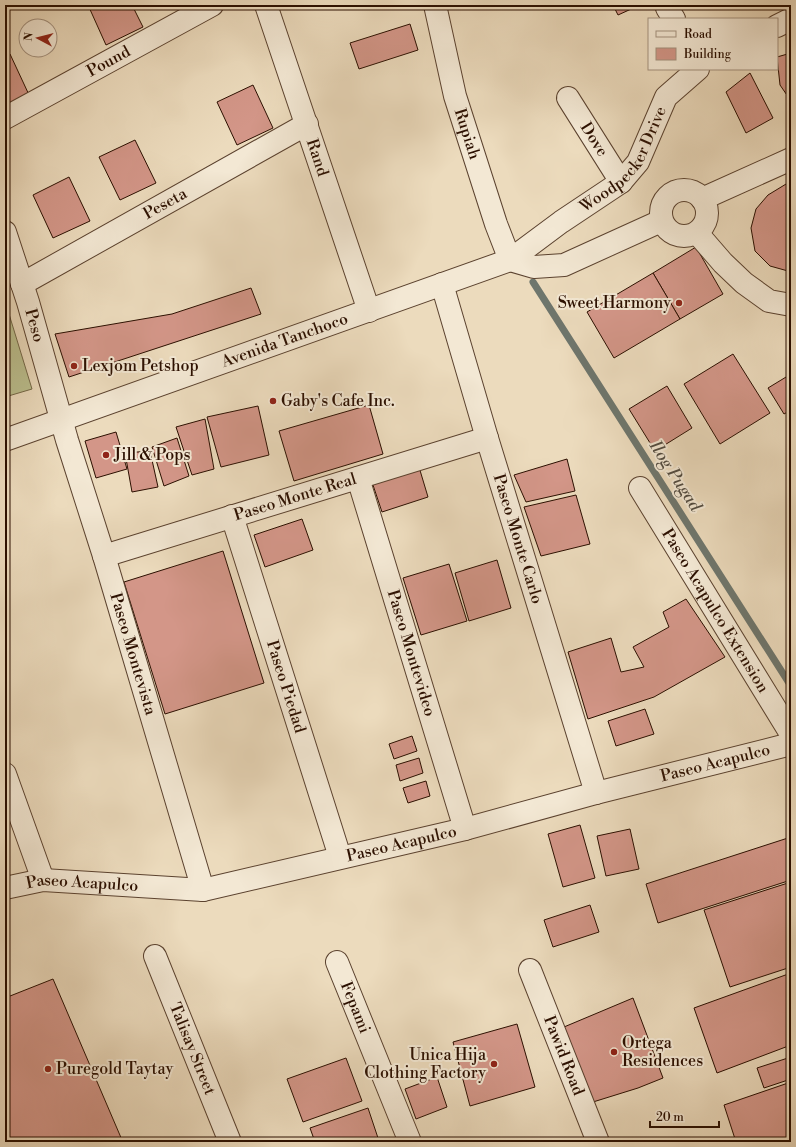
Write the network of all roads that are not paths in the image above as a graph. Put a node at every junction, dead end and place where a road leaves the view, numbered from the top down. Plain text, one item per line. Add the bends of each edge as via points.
1 (212, 5) edge
2 (266, 5) edge
3 (435, 5) edge
4 (791, 19) edge
5 (778, 26) edge
6 (697, 70) edge
7 (568, 98) dead end
8 (5, 118) edge
9 (307, 124) junction
10 (791, 159) edge
11 (621, 182) junction
12 (702, 199) junction
13 (661, 221) junction
14 (5, 232) edge
15 (697, 232) junction
16 (537, 240) joint
17 (510, 260) junction
18 (22, 284) junction
19 (442, 284) junction
20 (791, 305) edge
21 (369, 310) junction
22 (62, 419) junction
23 (487, 438) junction
24 (5, 440) edge
25 (358, 478) junction
26 (640, 488) dead end
27 (232, 516) junction
28 (104, 556) junction
29 (791, 734) edge
30 (791, 744) edge
31 (5, 774) edge
32 (596, 793) junction
33 (464, 828) junction
34 (340, 857) junction
35 (43, 880) junction
36 (5, 888) edge
37 (203, 890) junction
38 (155, 956) dead end
39 (337, 962) dead end
40 (530, 970) dead end
41 (230, 1142) edge
42 (410, 1142) edge
43 (598, 1142) edge

1 - 8 street, Pound
2 - 9 street, Rand
3 - 17 street, Rupiah via 455,96
4 - 5 street
6 - 11 street, Woodpecker Drive via 666,97 638,162
7 - 11 street, Dove
9 - 18 street, Peseta
9 - 21 street, Rand
10 - 12 street
11 - 16 street, Woodpecker Drive
12 - 13 street via 694,192 675,192 665,199 660,210
12 - 15 street via 707,210 706,222
13 - 15 street via 666,230 675,235 688,237
13 - 17 street via 564,265 534,267
14 - 18 street, Peso
15 - 20 street via 744,283 769,301
16 - 17 street, Avenida Tanchoco
17 - 19 street, Avenida Tanchoco
18 - 22 street, Peso
19 - 21 street, Avenida Tanchoco
19 - 23 street, Paseo Monte Carlo
21 - 22 street, Avenida Tanchoco
22 - 24 street, Avenida Tanchoco
22 - 28 street, Paseo Montevista
23 - 25 street, Paseo Monte Real
23 - 32 street, Paseo Monte Carlo
25 - 27 street, Paseo Monte Real
25 - 33 street, Paseo Montevideo
26 - 29 street, Paseo Acapulco Extension
27 - 28 street, Paseo Monte Real
27 - 34 street, Paseo Piedad
28 - 37 street, Paseo Montevista
30 - 32 street, Paseo Acapulco
31 - 35 street
32 - 33 street, Paseo Acapulco
33 - 34 street, Paseo Acapulco
34 - 37 street, Paseo Acapulco
35 - 36 street, Paseo Acapulco
35 - 37 street, Paseo Acapulco
38 - 41 street, Talisay Street
39 - 42 street, Fepami
40 - 43 street, Pawid Road

